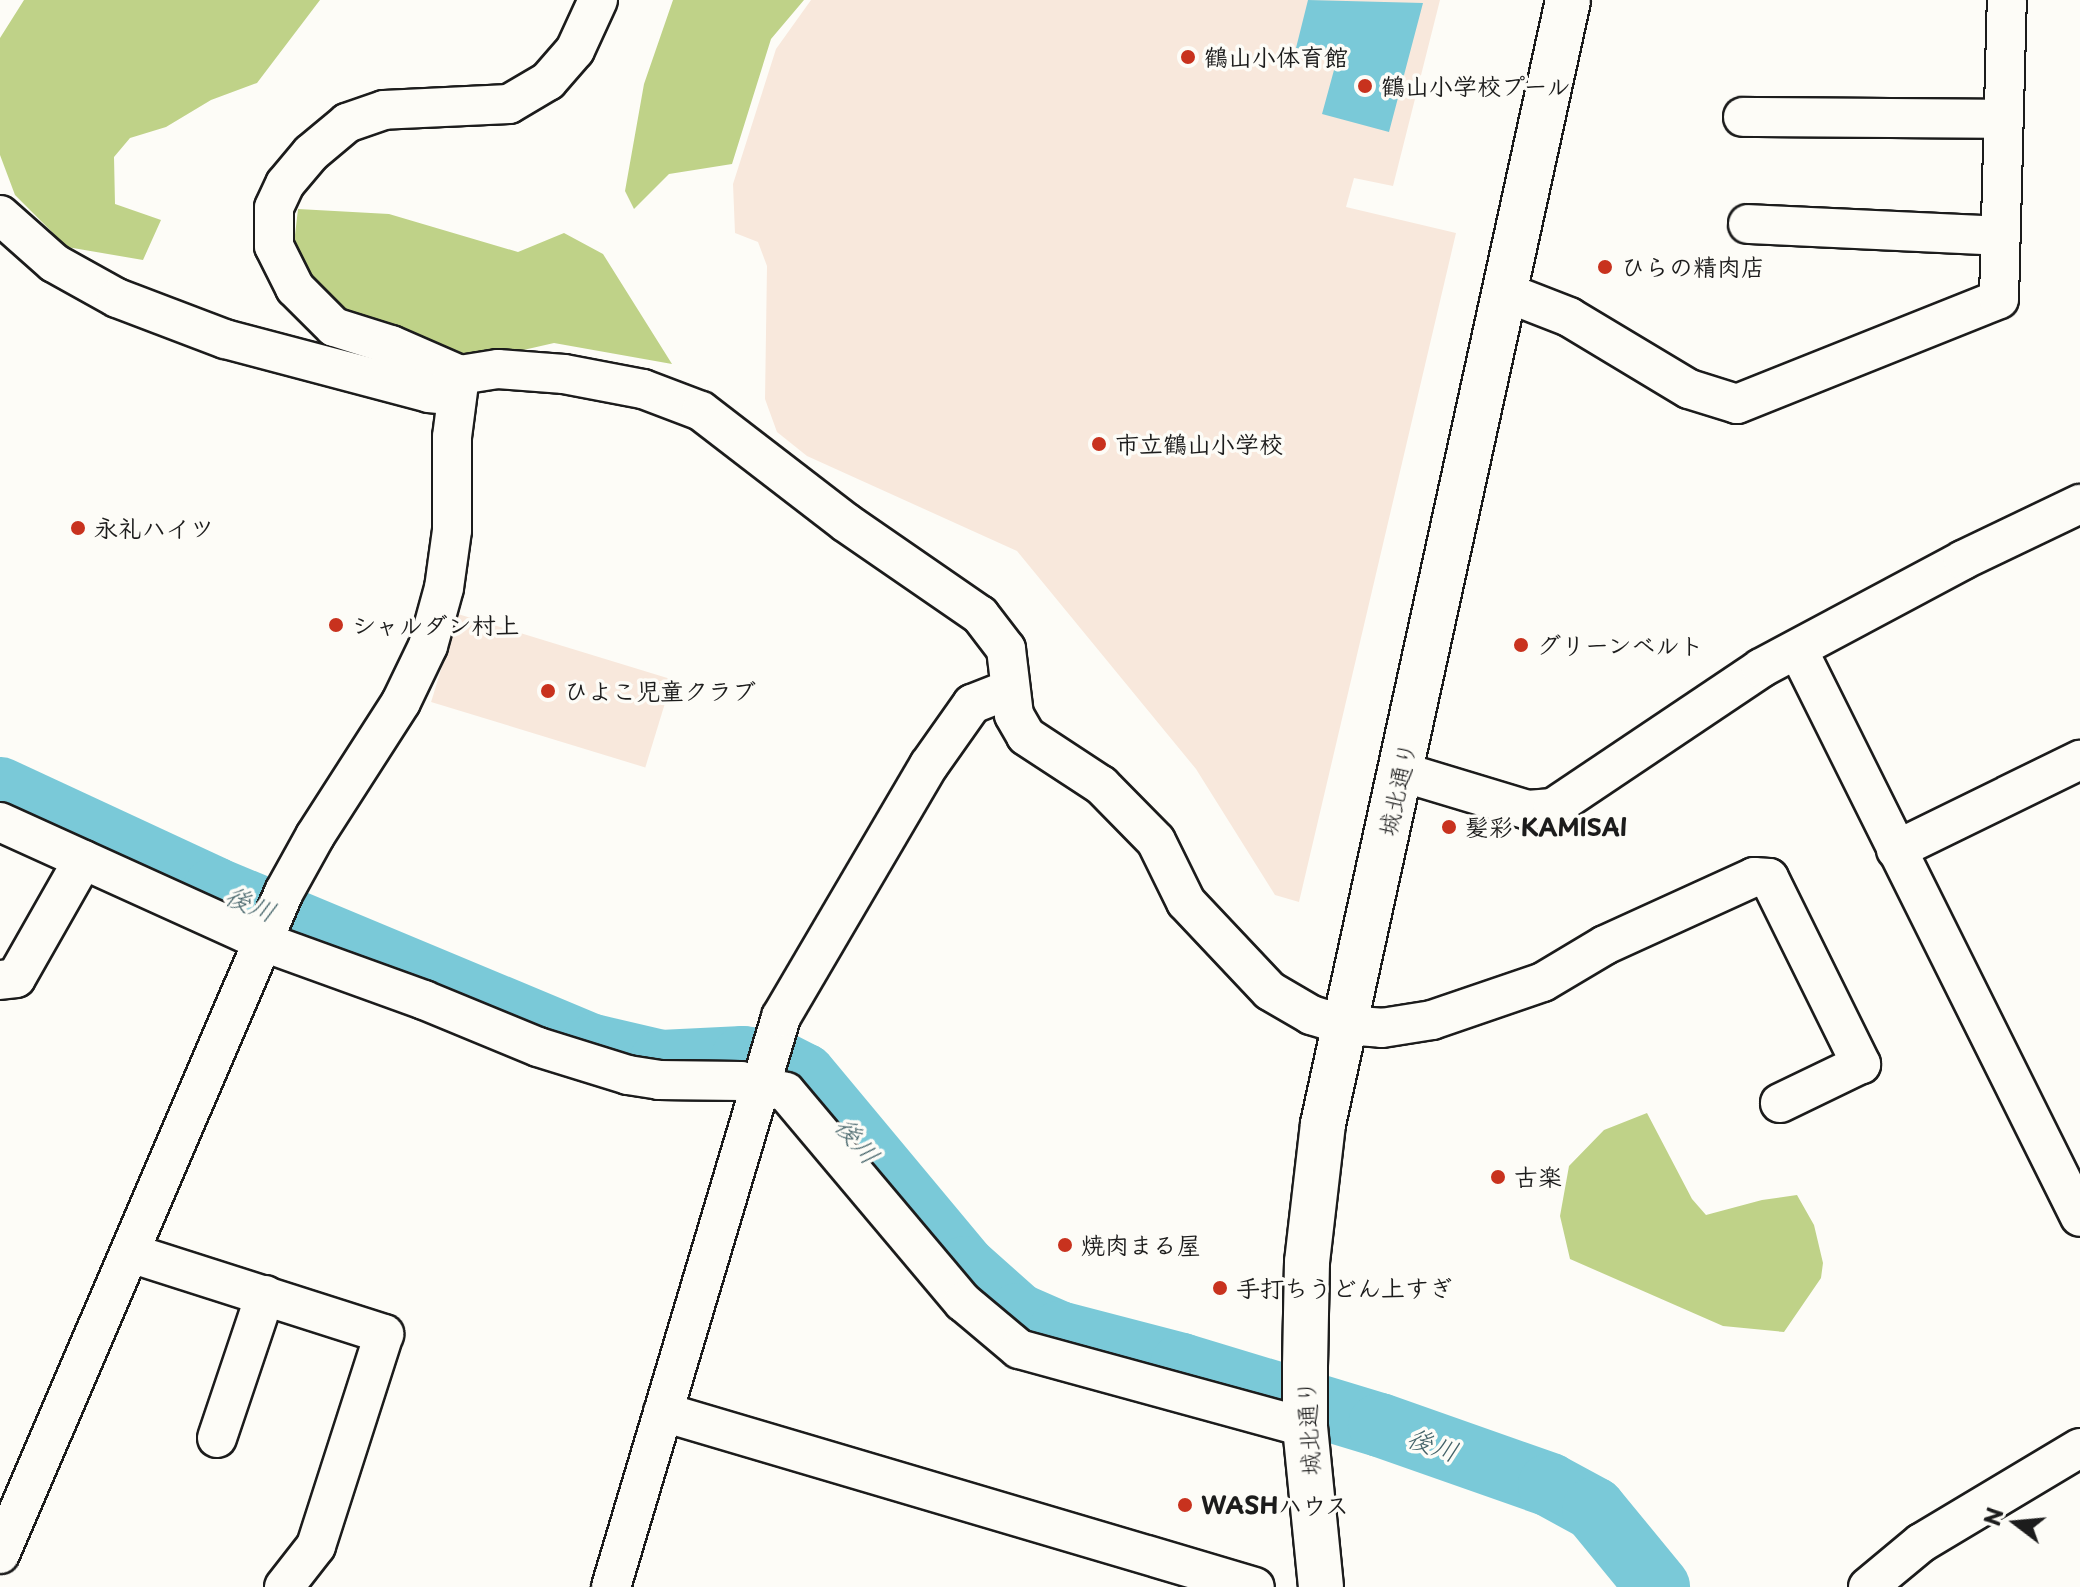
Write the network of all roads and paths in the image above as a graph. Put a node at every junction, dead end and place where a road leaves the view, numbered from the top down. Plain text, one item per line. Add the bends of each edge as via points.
1 (598, 0) edge
2 (1568, 0) edge
3 (2007, 0) edge
4 (1743, 117) dead end
5 (2004, 119) junction
6 (0, 215) edge
7 (1748, 224) dead end
8 (2001, 236) junction
9 (1505, 292) junction
10 (458, 386) junction
11 (2080, 504) edge
12 (1798, 650) junction
13 (1010, 689) junction
14 (2076, 771) edge
15 (1402, 772) junction
16 (0, 822) edge
17 (1896, 850) junction
18 (83, 860) junction
19 (273, 919) junction
20 (0, 980) edge
21 (1343, 1025) junction
22 (764, 1068) junction
23 (1780, 1103) dead end
24 (2080, 1217) edge
25 (130, 1253) junction
26 (265, 1295) junction
27 (663, 1412) junction
28 (1305, 1425) junction
29 (217, 1438) dead end
30 (2080, 1448) edge
31 (0, 1554) edge
32 (284, 1587) edge
33 (611, 1587) edge
34 (1255, 1587) edge
35 (1321, 1587) edge
36 (1868, 1587) edge

1 - 10 street via 575,50 548,81 509,104 384,110 347,123 294,174 274,208 274,246 295,288 334,327 391,345
2 - 9 street, 城北通り
3 - 5 street
4 - 5 street
5 - 8 street
6 - 10 street via 54,263 117,298 225,339 429,393
7 - 8 street
8 - 9 street via 1999,299 1737,404 1689,389 1569,317
9 - 15 street, 城北通り
10 - 13 street via 498,369 564,374 643,389 701,411 845,522 980,615 1006,649
10 - 19 street via 452,530 428,646 401,702 315,836
11 - 12 street via 1963,560
12 - 15 street via 1761,668 1553,808 1528,810
12 - 17 street
13 - 21 street via 1014,715 1026,736 1101,785 1156,841 1186,902 1270,991 1311,1015
13 - 22 street via 972,704 929,765 781,1017
14 - 17 street
15 - 21 street, 城北通り
16 - 18 street
17 - 24 street
18 - 19 street
18 - 20 street via 16,978
19 - 22 street via 424,1000 538,1047 628,1075 659,1080
19 - 25 street
21 - 23 street via 1382,1028 1432,1020 1543,982 1605,945 1754,877 1769,878 1861,1064
21 - 28 street, 城北通り via 1323,1124 1307,1262
22 - 27 street
22 - 28 street via 963,1302 1019,1349
25 - 26 street
25 - 31 street
26 - 29 street
26 - 32 street via 384,1334 316,1546
27 - 33 street
27 - 34 street
28 - 35 street, 城北通り
30 - 36 street via 1921,1543

